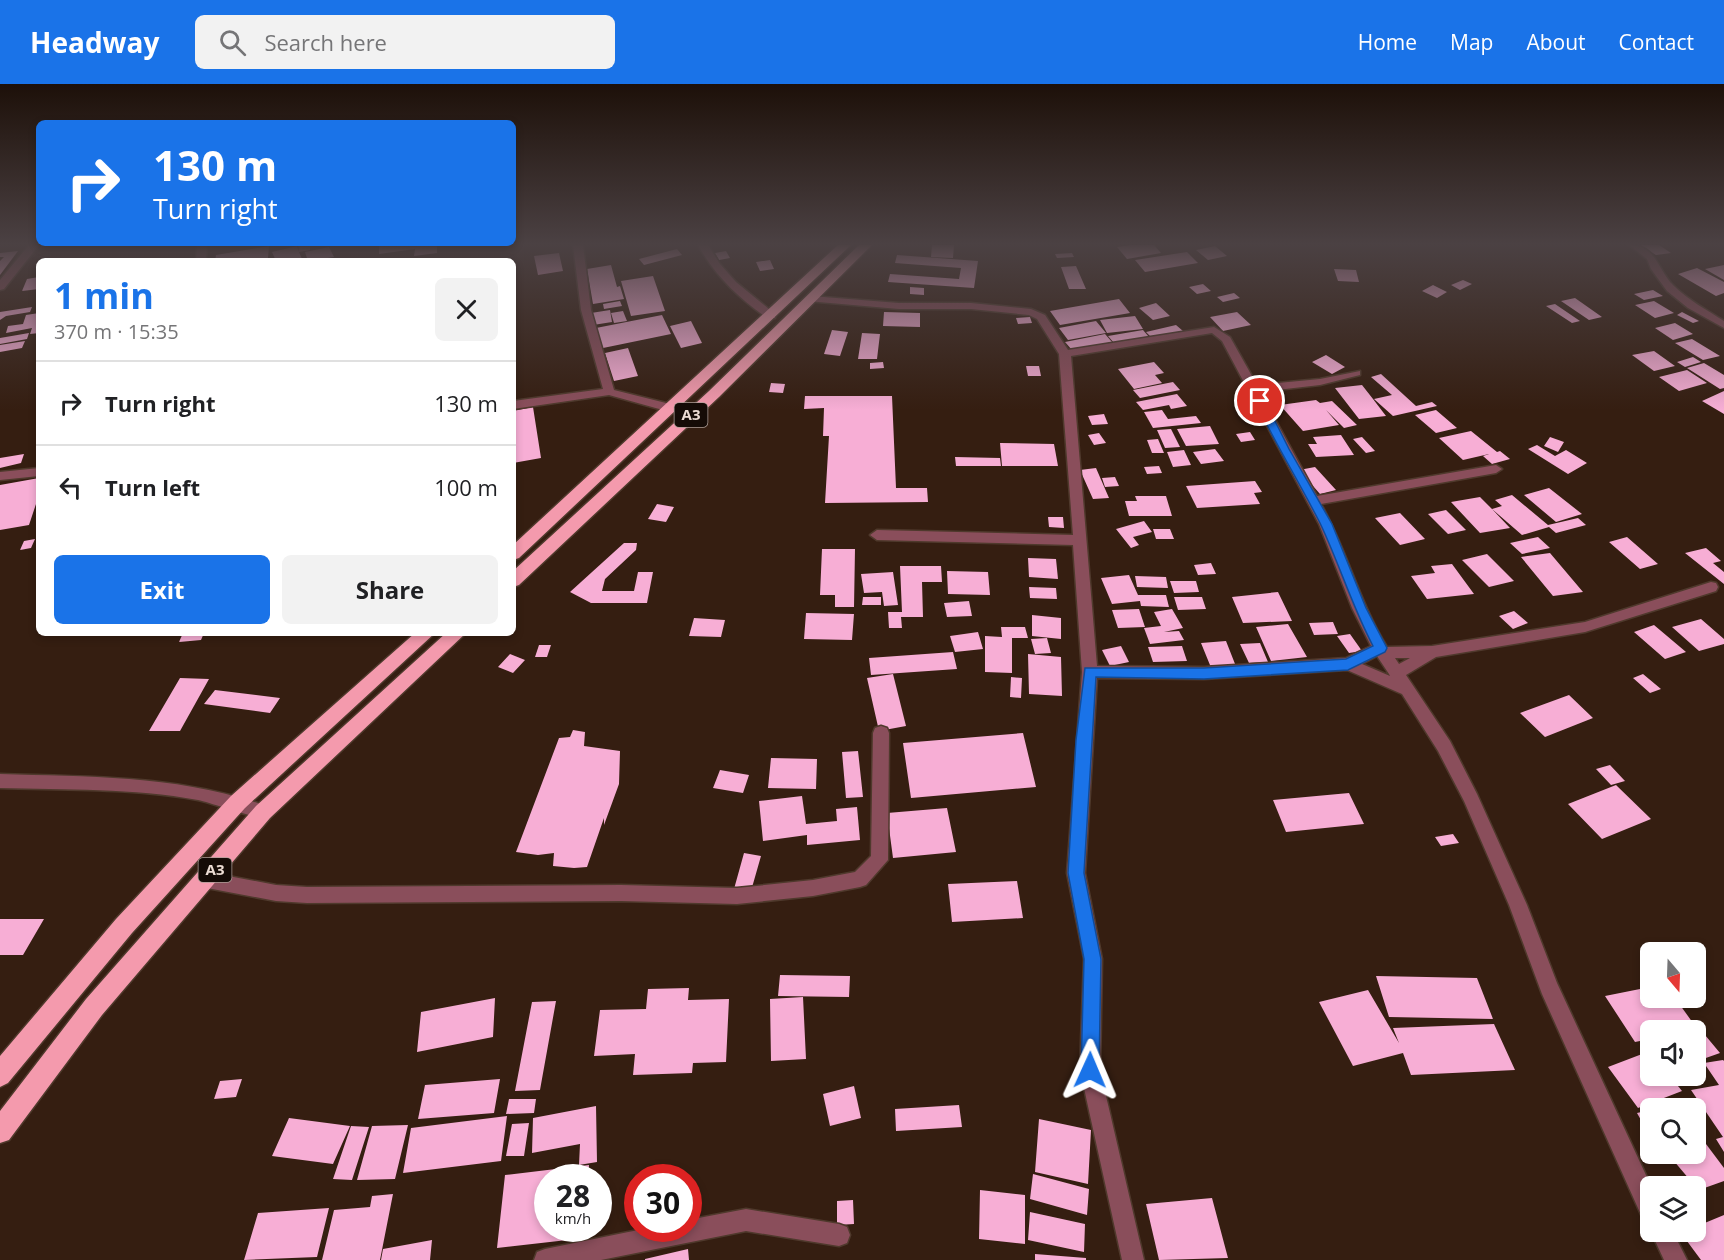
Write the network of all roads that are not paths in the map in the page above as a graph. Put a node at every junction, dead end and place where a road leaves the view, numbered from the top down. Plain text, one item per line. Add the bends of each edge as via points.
1 (585, 300) edge
2 (752, 300) edge
3 (788, 300) edge
4 (810, 300) edge
5 (822, 300) edge
6 (1688, 300) edge
7 (771, 316) junction
8 (1724, 325) edge
9 (1065, 354) junction
10 (1356, 373) dead end
11 (1253, 389) junction
12 (609, 392) junction
13 (516, 405) edge
14 (670, 408) junction
15 (1496, 469) dead end
16 (36, 472) edge
17 (0, 476) edge
18 (1312, 501) junction
19 (877, 535) dead end
20 (1078, 540) junction
21 (516, 551) edge
22 (516, 578) edge
23 (1711, 587) dead end
24 (423, 636) edge
25 (454, 636) edge
26 (1382, 651) junction
27 (1432, 652) junction
28 (1348, 664) junction
29 (1090, 672) junction
30 (1396, 673) junction
31 (1407, 690) junction
32 (880, 733) dead end
33 (0, 781) edge
34 (238, 802) junction
35 (263, 812) junction
36 (207, 880) junction
37 (0, 1075) edge
38 (0, 1131) edge
39 (1640, 1187) edge
40 (839, 1235) dead end
41 (1667, 1242) edge
42 (545, 1260) edge
43 (1133, 1260) edge
44 (1676, 1260) edge

1 - 12 street
2 - 7 street
3 - 7 highway, A3
4 - 22 highway, A3
5 - 9 street via 1031,312 1041,317
6 - 8 street
7 - 14 highway, A3
9 - 11 street via 1215,330 1226,339
9 - 20 street
10 - 11 street via 1320,382
11 - 18 street
12 - 13 street
12 - 14 street
14 - 21 highway, A3
15 - 18 street
16 - 17 street
18 - 26 street
19 - 20 street
20 - 29 street
23 - 27 street via 1585,627
24 - 34 highway, A3
25 - 35 highway, A3
26 - 27 street
26 - 28 street
26 - 30 street
27 - 30 street
28 - 29 street via 1204,673
28 - 31 street
29 - 43 street via 1076,873 1093,959 1090,1070
30 - 31 street
31 - 39 street via 1444,746 1471,799
32 - 36 street via 879,860 860,879 737,896 621,892 307,895
33 - 34 street via 176,789
34 - 35 street
34 - 37 highway, A3 via 124,926
35 - 36 highway, A3
36 - 38 highway, A3 via 94,1007
40 - 42 street via 746,1220
41 - 44 street

